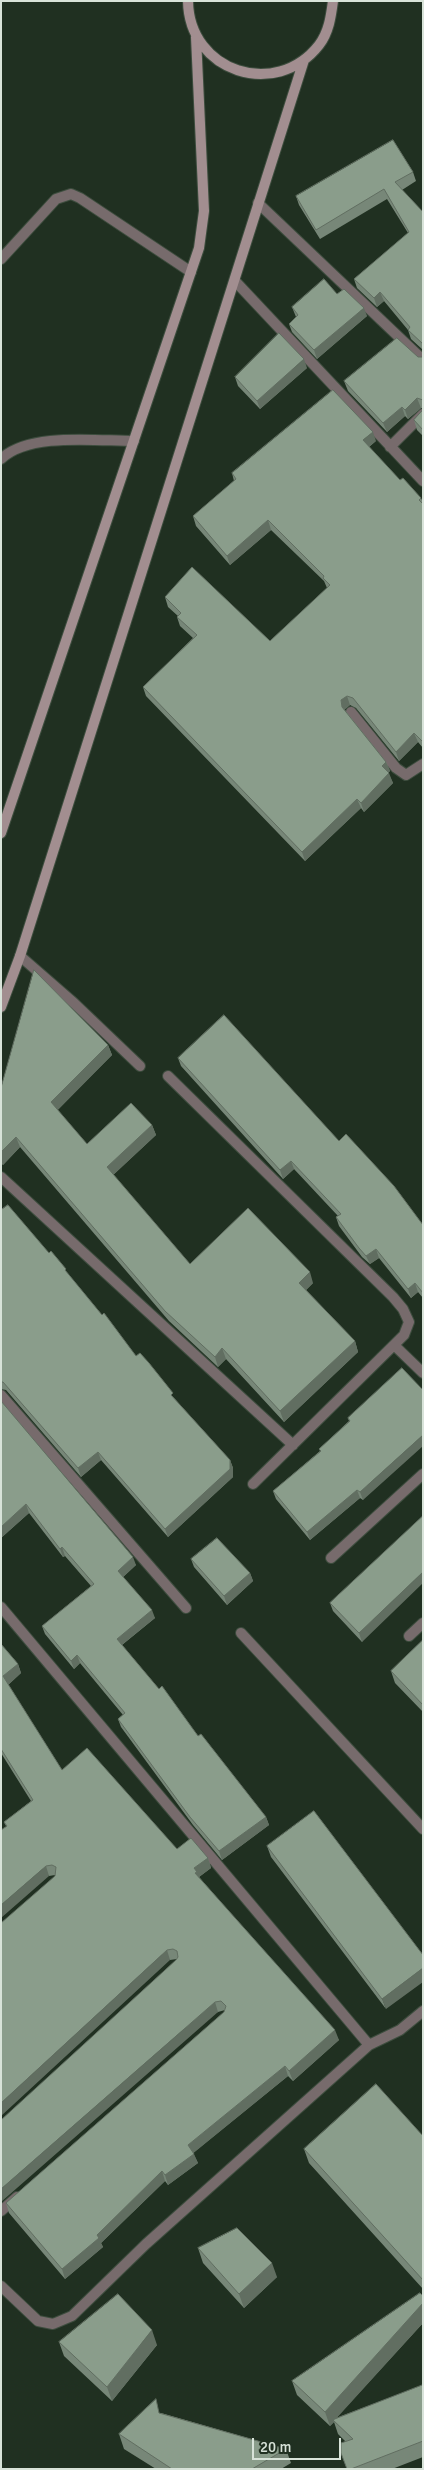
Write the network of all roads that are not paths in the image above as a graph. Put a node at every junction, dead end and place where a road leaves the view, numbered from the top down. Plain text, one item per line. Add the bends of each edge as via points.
1 (333, 1) edge
2 (186, 3) edge
3 (196, 37) junction
4 (304, 60) junction
5 (258, 203) junction
6 (1, 258) edge
7 (192, 272) junction
8 (235, 281) junction
9 (423, 360) edge
10 (423, 414) edge
11 (134, 442) junction
12 (390, 447) junction
13 (1, 458) edge
14 (423, 481) edge
15 (351, 712) edge
16 (423, 764) edge
17 (1, 833) edge
18 (20, 956) junction
19 (1, 1007) edge
20 (140, 1066) dead end
21 (168, 1076) dead end
22 (1, 1177) edge
23 (394, 1345) junction
24 (423, 1373) edge
25 (1, 1395) edge
26 (293, 1445) junction
27 (423, 1474) edge
28 (253, 1484) dead end
29 (331, 1558) dead end
30 (1, 1607) edge
31 (186, 1608) dead end
32 (423, 1623) edge
33 (240, 1633) dead end
34 (409, 1636) dead end
35 (423, 1829) edge
36 (423, 2011) edge
37 (369, 2045) junction
38 (24, 2192) edge
39 (1, 2211) edge
40 (1, 2286) edge

1 - 4 street via 330,23 320,44
2 - 3 street
3 - 4 street via 212,57 233,70 257,75 282,72
3 - 7 street via 204,211
4 - 5 street
5 - 8 street
5 - 9 street
6 - 7 street via 56,199 71,194
7 - 11 street
8 - 12 street
8 - 18 street
10 - 12 street
11 - 13 street via 40,441 20,445
11 - 17 street
12 - 14 street
15 - 16 street via 396,768 406,775
18 - 19 street
18 - 20 street
21 - 23 street via 394,1297 409,1322 404,1335
22 - 26 street
23 - 24 street
23 - 26 street
25 - 31 street
26 - 28 street
27 - 29 street
30 - 37 street
32 - 34 street
33 - 35 street
36 - 37 street via 400,2030
37 - 40 street via 146,2244 72,2316 53,2324 38,2321
38 - 39 street

